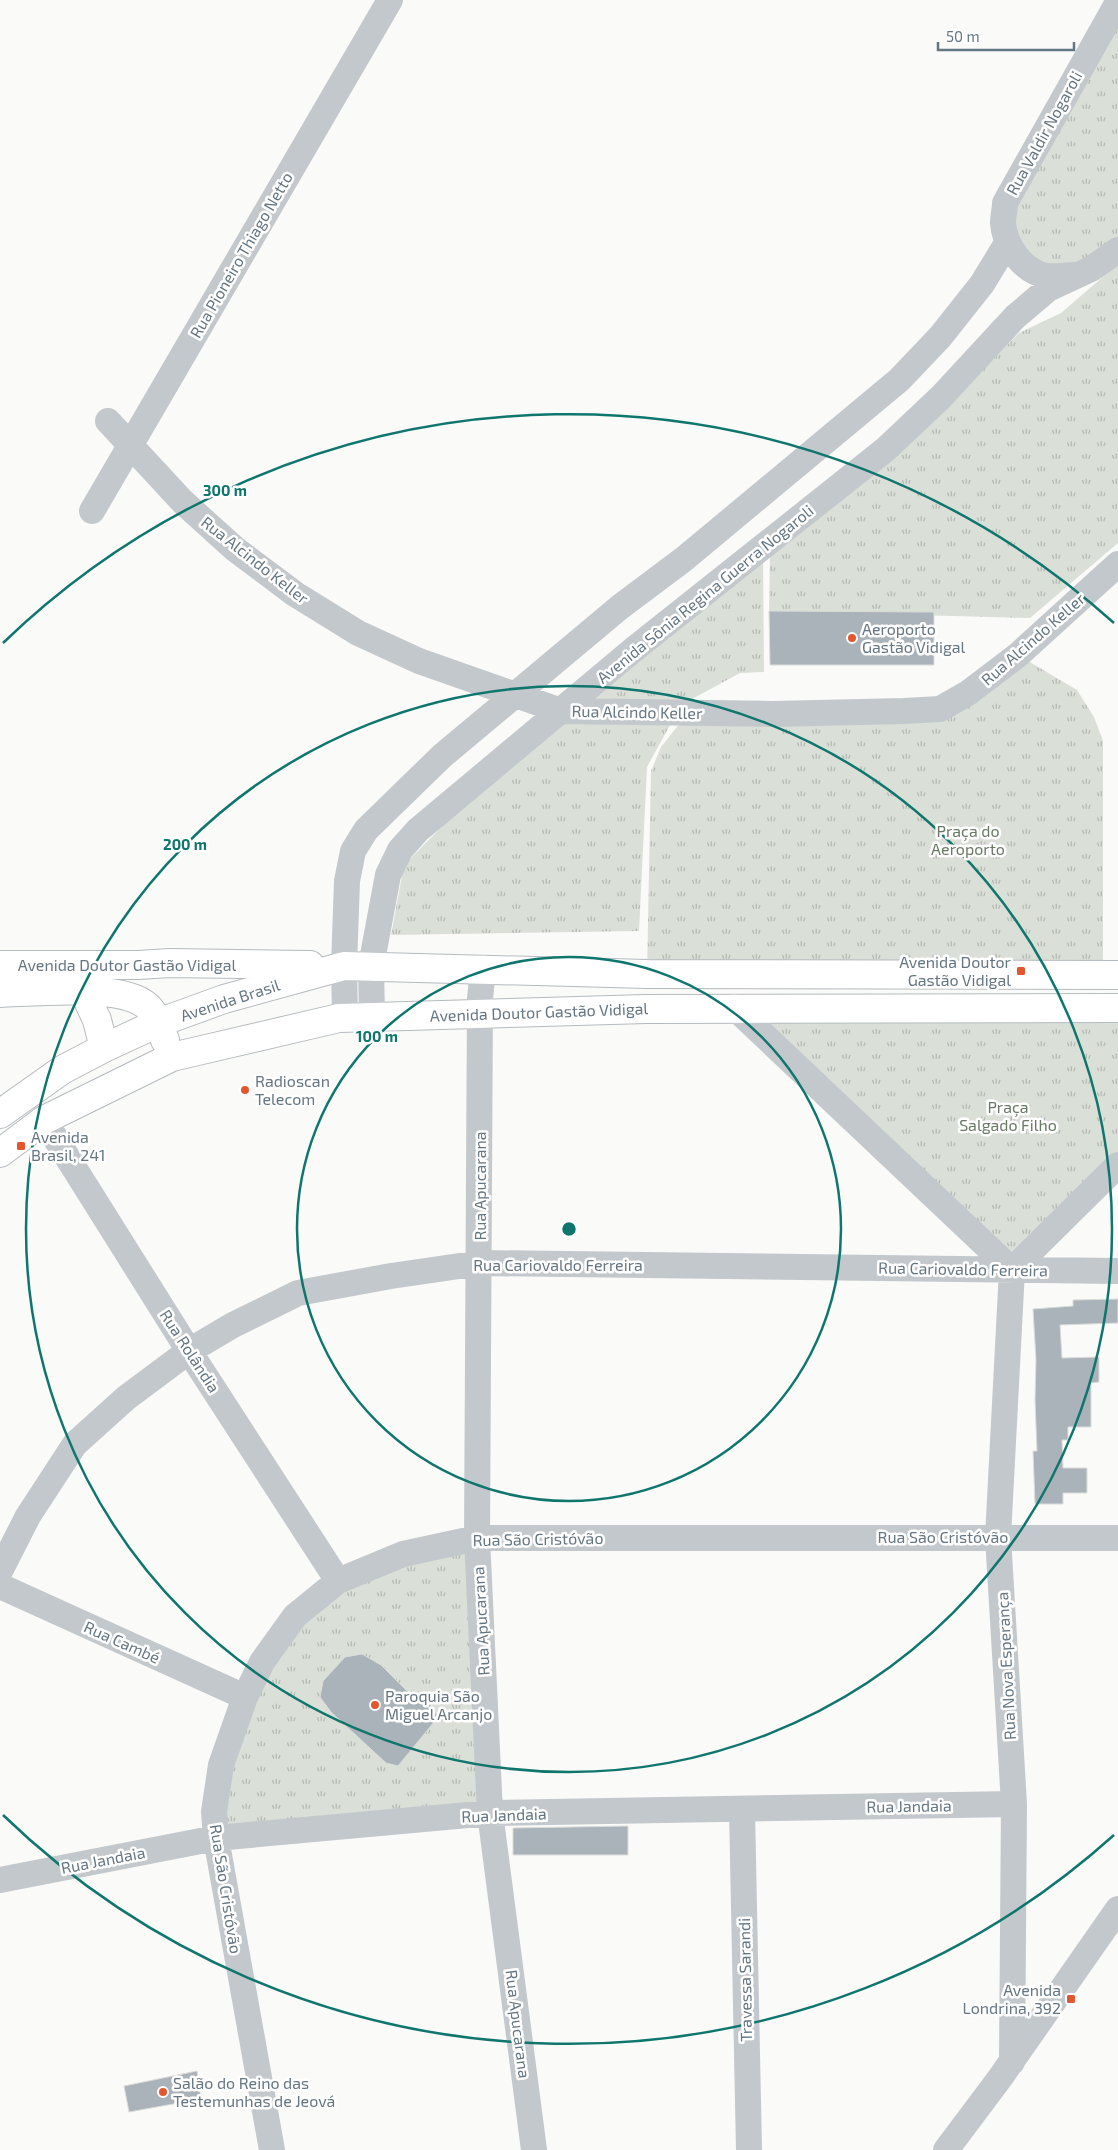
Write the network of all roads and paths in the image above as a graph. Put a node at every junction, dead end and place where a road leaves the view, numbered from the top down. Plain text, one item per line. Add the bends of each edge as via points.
1 (390, 0) edge
2 (1118, 2) edge
3 (1007, 243) junction
4 (1118, 250) edge
5 (1076, 275) junction
6 (108, 420) dead end
7 (130, 445) junction
8 (92, 511) dead end
9 (1118, 564) edge
10 (516, 695) junction
11 (561, 710) junction
12 (0, 965) edge
13 (138, 965) junction
14 (344, 966) junction
15 (371, 966) junction
16 (483, 968) junction
17 (1118, 975) edge
18 (84, 992) junction
19 (0, 993) edge
20 (137, 999) junction
21 (734, 1007) junction
22 (1118, 1008) edge
23 (481, 1012) junction
24 (359, 1017) junction
25 (158, 1023) junction
26 (104, 1048) junction
27 (172, 1057) junction
28 (0, 1114) edge
29 (44, 1120) junction
30 (0, 1153) edge
31 (1118, 1165) edge
32 (480, 1263) junction
33 (1012, 1270) junction
34 (1118, 1271) edge
35 (189, 1351) junction
36 (998, 1537) junction
37 (477, 1538) junction
38 (1118, 1538) edge
39 (0, 1571) edge
40 (338, 1581) junction
41 (0, 1586) edge
42 (245, 1698) junction
43 (1014, 1804) junction
44 (742, 1810) junction
45 (490, 1813) junction
46 (216, 1838) junction
47 (0, 1880) edge
48 (1118, 1909) edge
49 (1012, 2062) junction
50 (272, 2150) edge
51 (534, 2150) edge
52 (749, 2150) edge
53 (946, 2150) edge

1 - 7 street, Rua Pioneiro Thiago Netto
2 - 3 street, Rua Valdir Nogaroli via 1005,203 1003,222
3 - 5 street via 1031,270 1048,276
3 - 10 street via 982,284 940,337 899,380
4 - 5 street, Avenida Sônia Regina Guerra Nogaroli via 1091,269
5 - 11 street, Avenida Sônia Regina Guerra Nogaroli via 1048,289 1015,317 941,397 886,449
6 - 7 street, Rua Alcindo Keller
7 - 8 street, Rua Pioneiro Thiago Netto
7 - 10 street, Rua Alcindo Keller via 183,502 235,549 295,594 358,633 419,661
9 - 11 street, Rua Alcindo Keller via 1018,655 968,694 940,709 773,714
10 - 11 street, Rua Alcindo Keller
10 - 14 street via 442,756 366,830 353,852 347,881
11 - 15 street, Avenida Sônia Regina Guerra Nogaroli via 418,830 400,850 388,875
12 - 13 main road, Avenida Doutor Gastão Vidigal
13 - 14 main road, Avenida Doutor Gastão Vidigal
13 - 20 main road
14 - 15 main road, Avenida Brasil
14 - 24 street
14 - 25 main road, Avenida Brasil via 224,999
15 - 16 main road, Avenida Brasil
15 - 24 street, Avenida Sônia Regina Guerra Nogaroli
16 - 17 main road, Avenida Doutor Gastão Vidigal via 647,974
16 - 23 street, Rua Apucarana
18 - 19 main road, Avenida Doutor Gastão Vidigal
18 - 20 main road, Avenida Doutor Gastão Vidigal via 111,992
18 - 26 main road via 97,1020
20 - 25 main road, Avenida Doutor Gastão Vidigal via 148,1007
21 - 22 main road, Avenida Doutor Gastão Vidigal
21 - 23 main road, Avenida Doutor Gastão Vidigal
21 - 33 street
23 - 24 main road, Avenida Doutor Gastão Vidigal
23 - 32 street, Rua Apucarana
24 - 27 main road, Avenida Doutor Gastão Vidigal
25 - 26 main road, Avenida Brasil
25 - 27 main road, Avenida Doutor Gastão Vidigal
26 - 28 main road, Avenida Brasil via 62,1070
27 - 29 main road
29 - 30 main road
29 - 35 street, Rua Rolândia
31 - 33 street
32 - 33 street, Rua Cariovaldo Ferreira
32 - 35 street, Rua Cariovaldo Ferreira via 298,1293
32 - 37 street, Rua Apucarana
33 - 34 street, Rua Cariovaldo Ferreira
33 - 36 street, Rua Nova Esperança
35 - 39 street, Rua Cariovaldo Ferreira via 126,1398 75,1444 28,1516
35 - 40 street, Rua Rolândia
36 - 37 street, Rua São Cristóvão
36 - 38 street, Rua São Cristóvão
36 - 43 street, Rua Nova Esperança
37 - 40 street, Rua São Cristóvão via 403,1554
37 - 45 street, Rua Apucarana
40 - 42 street, Rua São Cristóvão via 295,1616 262,1662
41 - 42 street, Rua Cambé
42 - 46 street, Rua São Cristóvão via 221,1765 214,1812
43 - 44 street, Rua Jandaia
43 - 49 street, Rua Nova Esperança
44 - 45 street, Rua Jandaia
44 - 52 street, Travessa Sarandi
45 - 46 street, Rua Jandaia
45 - 51 street, Rua Apucarana
46 - 47 street, Rua Jandaia
46 - 50 street, Rua São Cristóvão
48 - 49 street
49 - 53 street

